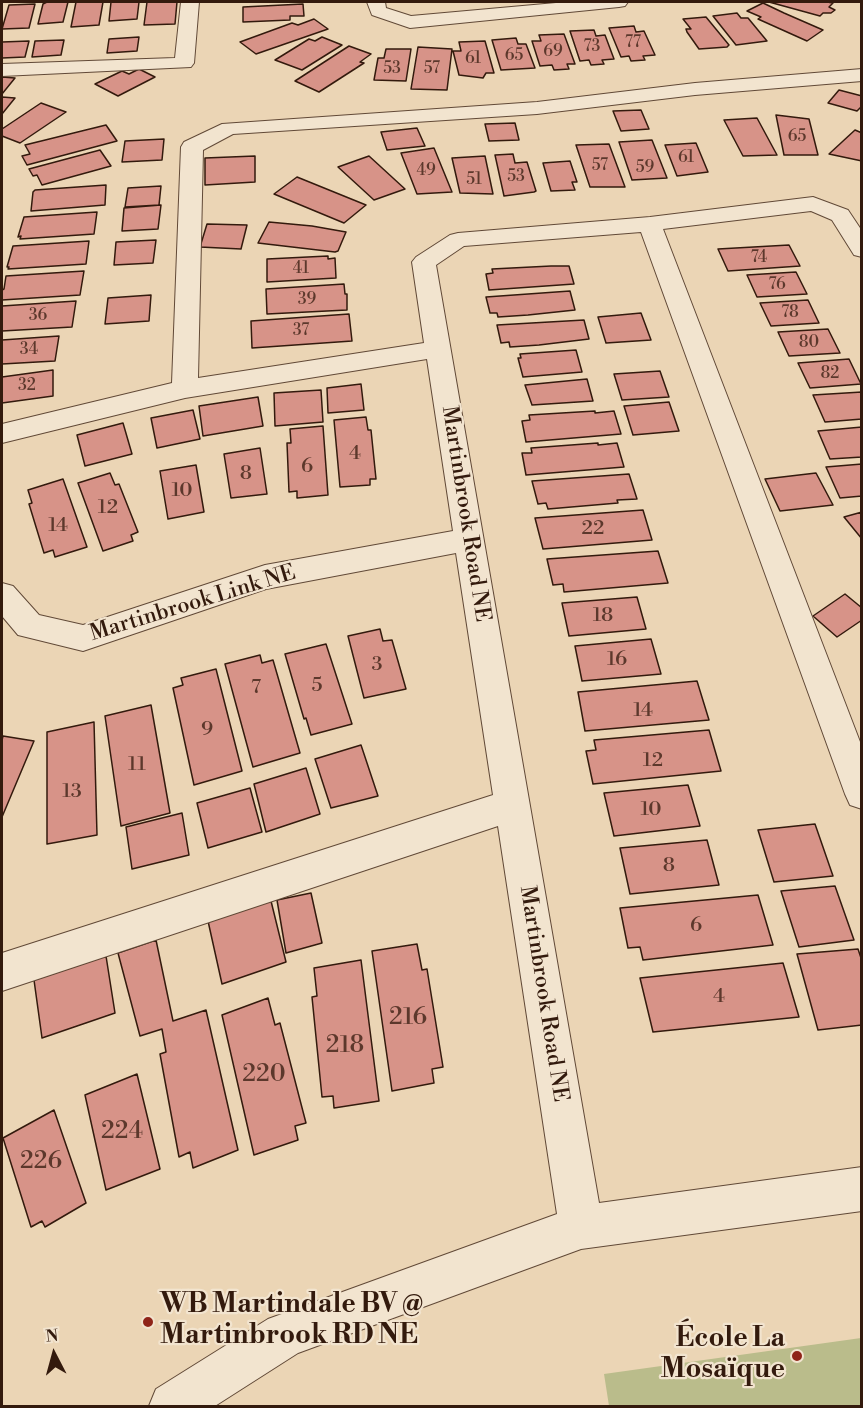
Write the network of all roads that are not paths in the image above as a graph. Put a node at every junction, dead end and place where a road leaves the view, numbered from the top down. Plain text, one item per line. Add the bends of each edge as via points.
1 (190, 2) edge
2 (376, 2) edge
3 (619, 2) edge
4 (2, 70) edge
5 (861, 75) edge
6 (650, 224) junction
7 (861, 250) edge
8 (437, 349) junction
9 (185, 389) junction
10 (2, 433) edge
11 (469, 539) junction
12 (2, 595) edge
13 (859, 777) edge
14 (513, 805) junction
15 (2, 972) edge
16 (861, 1189) edge
17 (581, 1227) junction
18 (173, 1407) edge

1 - 4 street via 184,63
2 - 3 street via 378,11 410,22
5 - 9 street via 537,108 229,128 192,147
6 - 7 street, Martinbrook Road NE via 813,204 840,214
6 - 8 street, Martinbrook Road NE via 458,240 424,262
6 - 13 street
8 - 9 street
8 - 11 street, Martinbrook Road NE
9 - 10 street
11 - 12 street, Martinbrook Link NE via 265,577 83,638 29,626
11 - 14 street, Martinbrook Road NE
14 - 15 street
14 - 17 street, Martinbrook Road NE
16 - 17 street
17 - 18 street via 284,1335

